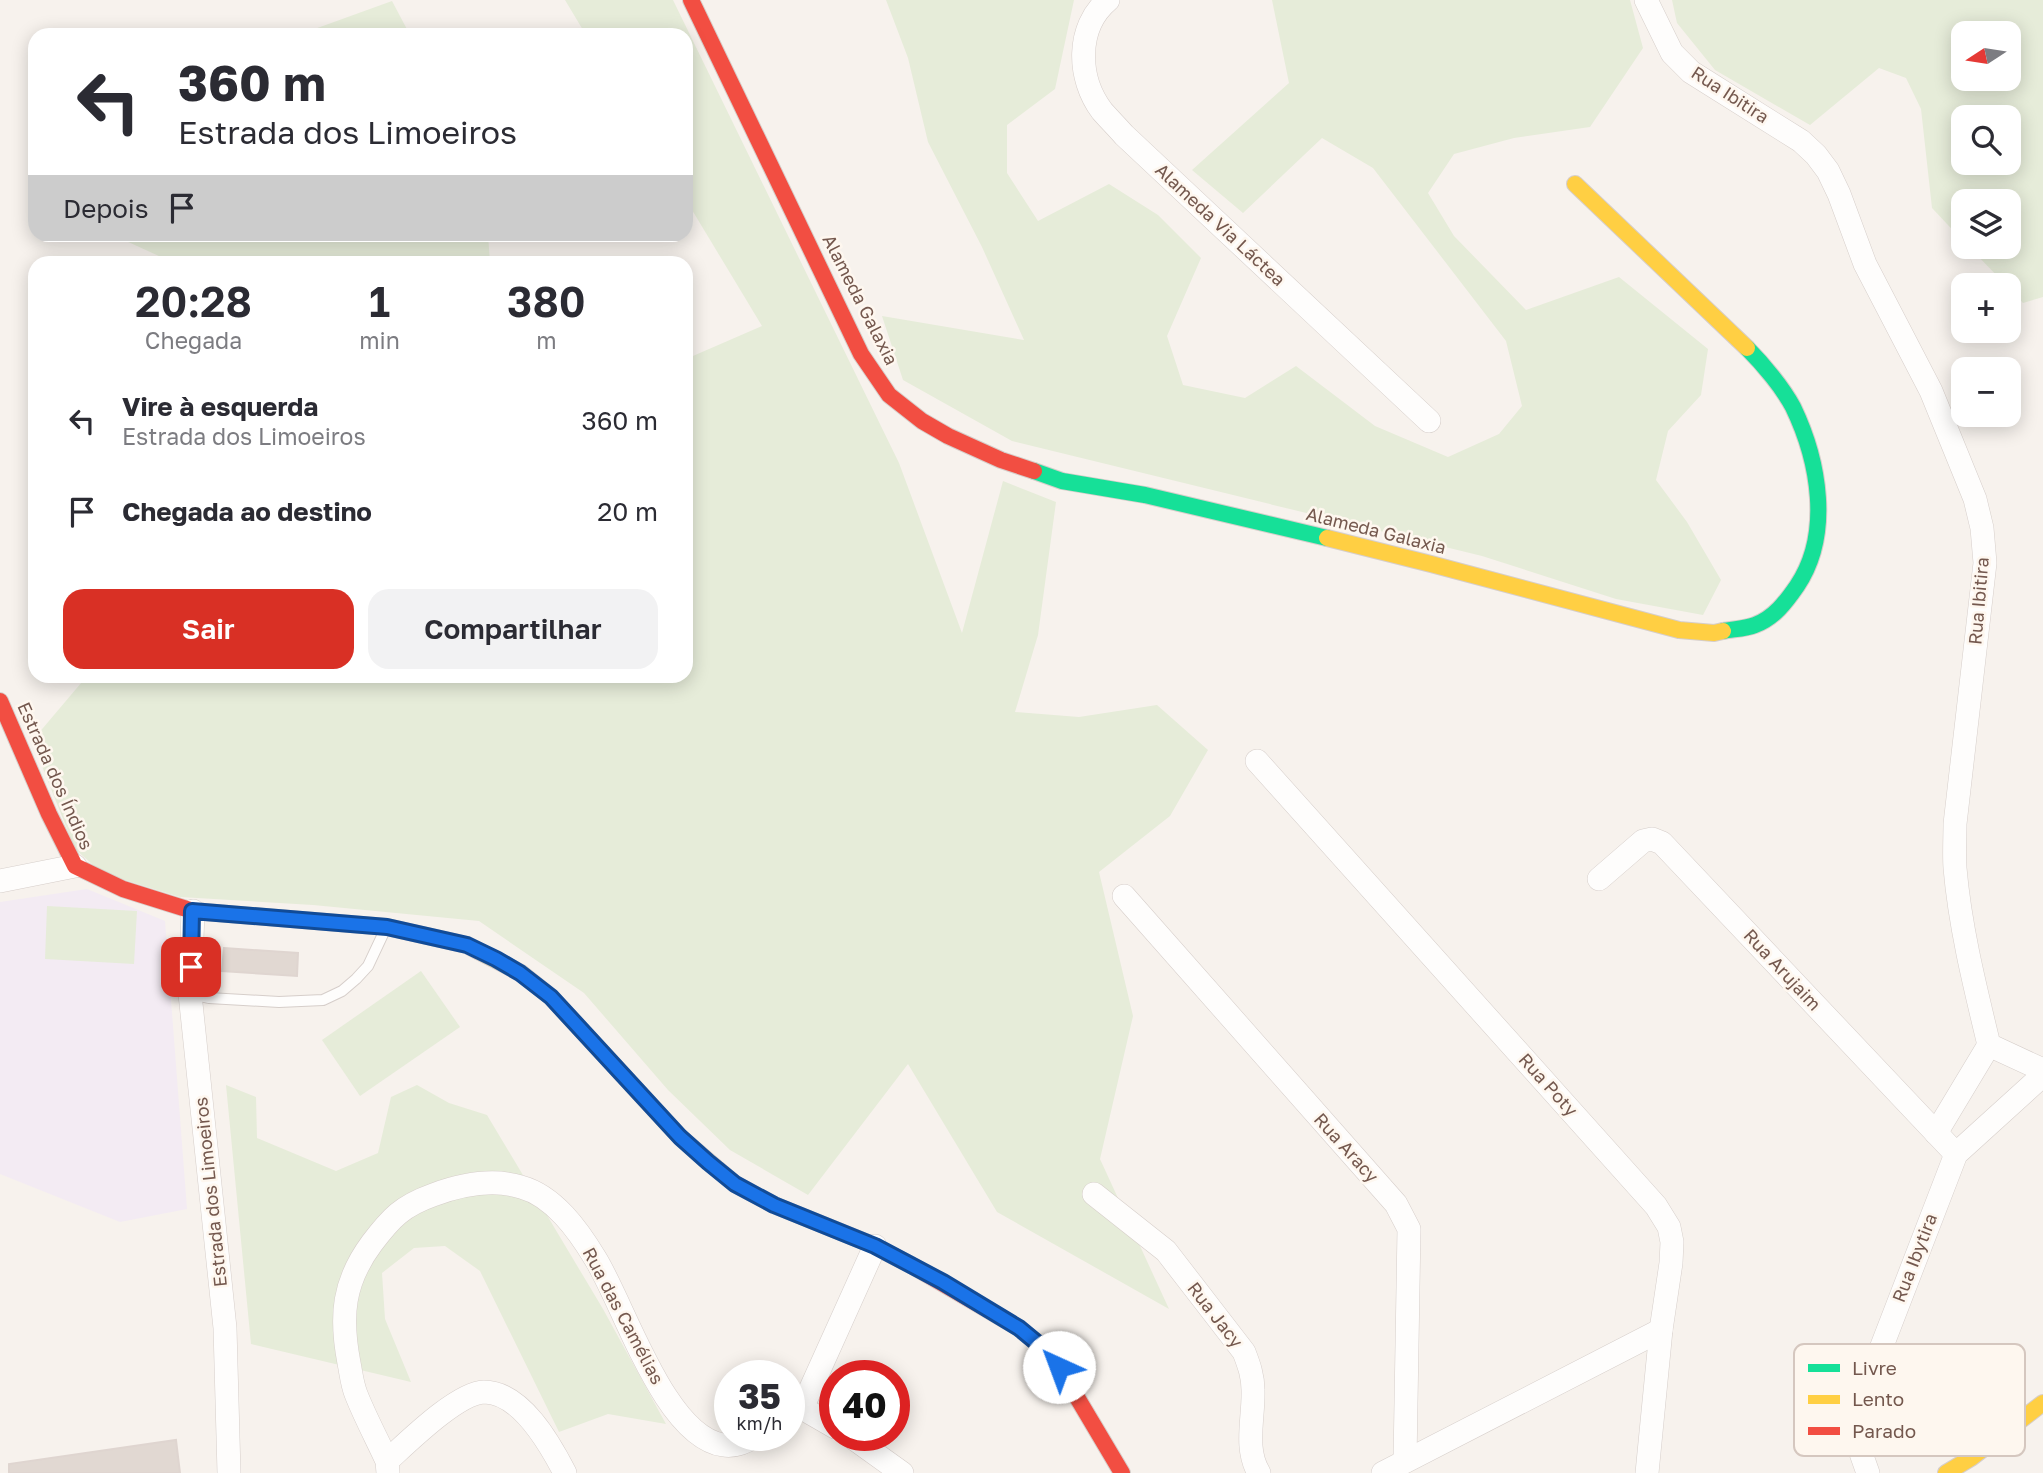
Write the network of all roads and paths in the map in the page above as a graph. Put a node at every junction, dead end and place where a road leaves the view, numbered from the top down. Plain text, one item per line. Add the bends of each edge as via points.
1 (691, 0) edge
2 (1108, 0) edge
3 (1646, 0) edge
4 (1575, 184) dead end
5 (1429, 421) dead end
6 (0, 701) edge
7 (1258, 761) dead end
8 (75, 866) junction
9 (1600, 879) dead end
10 (0, 881) edge
11 (1124, 897) dead end
12 (192, 911) junction
13 (387, 927) junction
14 (190, 994) junction
15 (1989, 1045) junction
16 (2043, 1073) edge
17 (1936, 1133) junction
18 (1956, 1154) junction
19 (1094, 1194) dead end
20 (875, 1246) junction
21 (1661, 1330) junction
22 (1883, 1344) edge
23 (805, 1393) edge
24 (2043, 1403) edge
25 (2025, 1419) edge
26 (714, 1443) edge
27 (871, 1451) edge
28 (1862, 1456) edge
29 (1405, 1461) junction
30 (1972, 1465) edge
31 (387, 1467) edge
32 (229, 1473) edge
33 (565, 1473) edge
34 (902, 1473) edge
35 (1122, 1473) edge
36 (1259, 1473) edge
37 (1383, 1473) edge
38 (1647, 1473) edge
39 (1868, 1473) edge
40 (1946, 1473) edge

1 - 4 street, Alameda Galaxia via 862,354 889,395 922,421 1001,460 1062,481 1248,519 1679,630 1714,633 1755,625 1783,607 1808,570 1817,539 1818,494 1808,447 1792,406 1759,360
2 - 5 street, Alameda Via Láctea via 1086,32 1083,57 1088,84 1100,109
3 - 15 street, Rua Ibitira via 1672,53 1691,72 1801,141 1828,171 1865,264 1931,391 1975,499 1985,564 1955,824 1955,864
6 - 8 street, Estrada dos Índios
7 - 21 street, Rua Poty via 1656,1206 1672,1242
8 - 10 street
8 - 12 street, Estrada dos Índios via 123,889
9 - 17 street, Rua Arujaim via 1643,841 1662,843
11 - 29 street, Rua Aracy via 1396,1204 1409,1229
12 - 13 street, Estrada dos Índios
12 - 14 street, Estrada dos Limoeiros
13 - 14 lane via 368,966 342,991 323,1000 279,1002
13 - 20 street, Estrada dos Índios via 467,945 520,973 551,997 680,1137 735,1184
14 - 32 street, Estrada dos Limoeiros via 225,1328
15 - 16 street
15 - 17 street
16 - 18 street, Rua Ibytira
17 - 18 street, Rua Arujaim
18 - 22 street, Rua Ibytira
19 - 36 street, Rua Jacy via 1166,1251 1244,1352 1251,1368 1250,1440
20 - 23 street
20 - 35 street, Estrada dos Índios via 1019,1328 1042,1347 1059,1367
21 - 29 street
21 - 38 street, Rua Poty
24 - 25 street
26 - 31 street, Rua das Camélias via 685,1423 661,1388 597,1259 566,1216 522,1187 497,1182 456,1187 415,1201 391,1219 363,1255 347,1292 344,1338 355,1391
27 - 34 street
28 - 39 street, Rua Ibytira
29 - 37 street
30 - 40 street
31 - 33 street via 454,1403 483,1392 509,1399 528,1415

